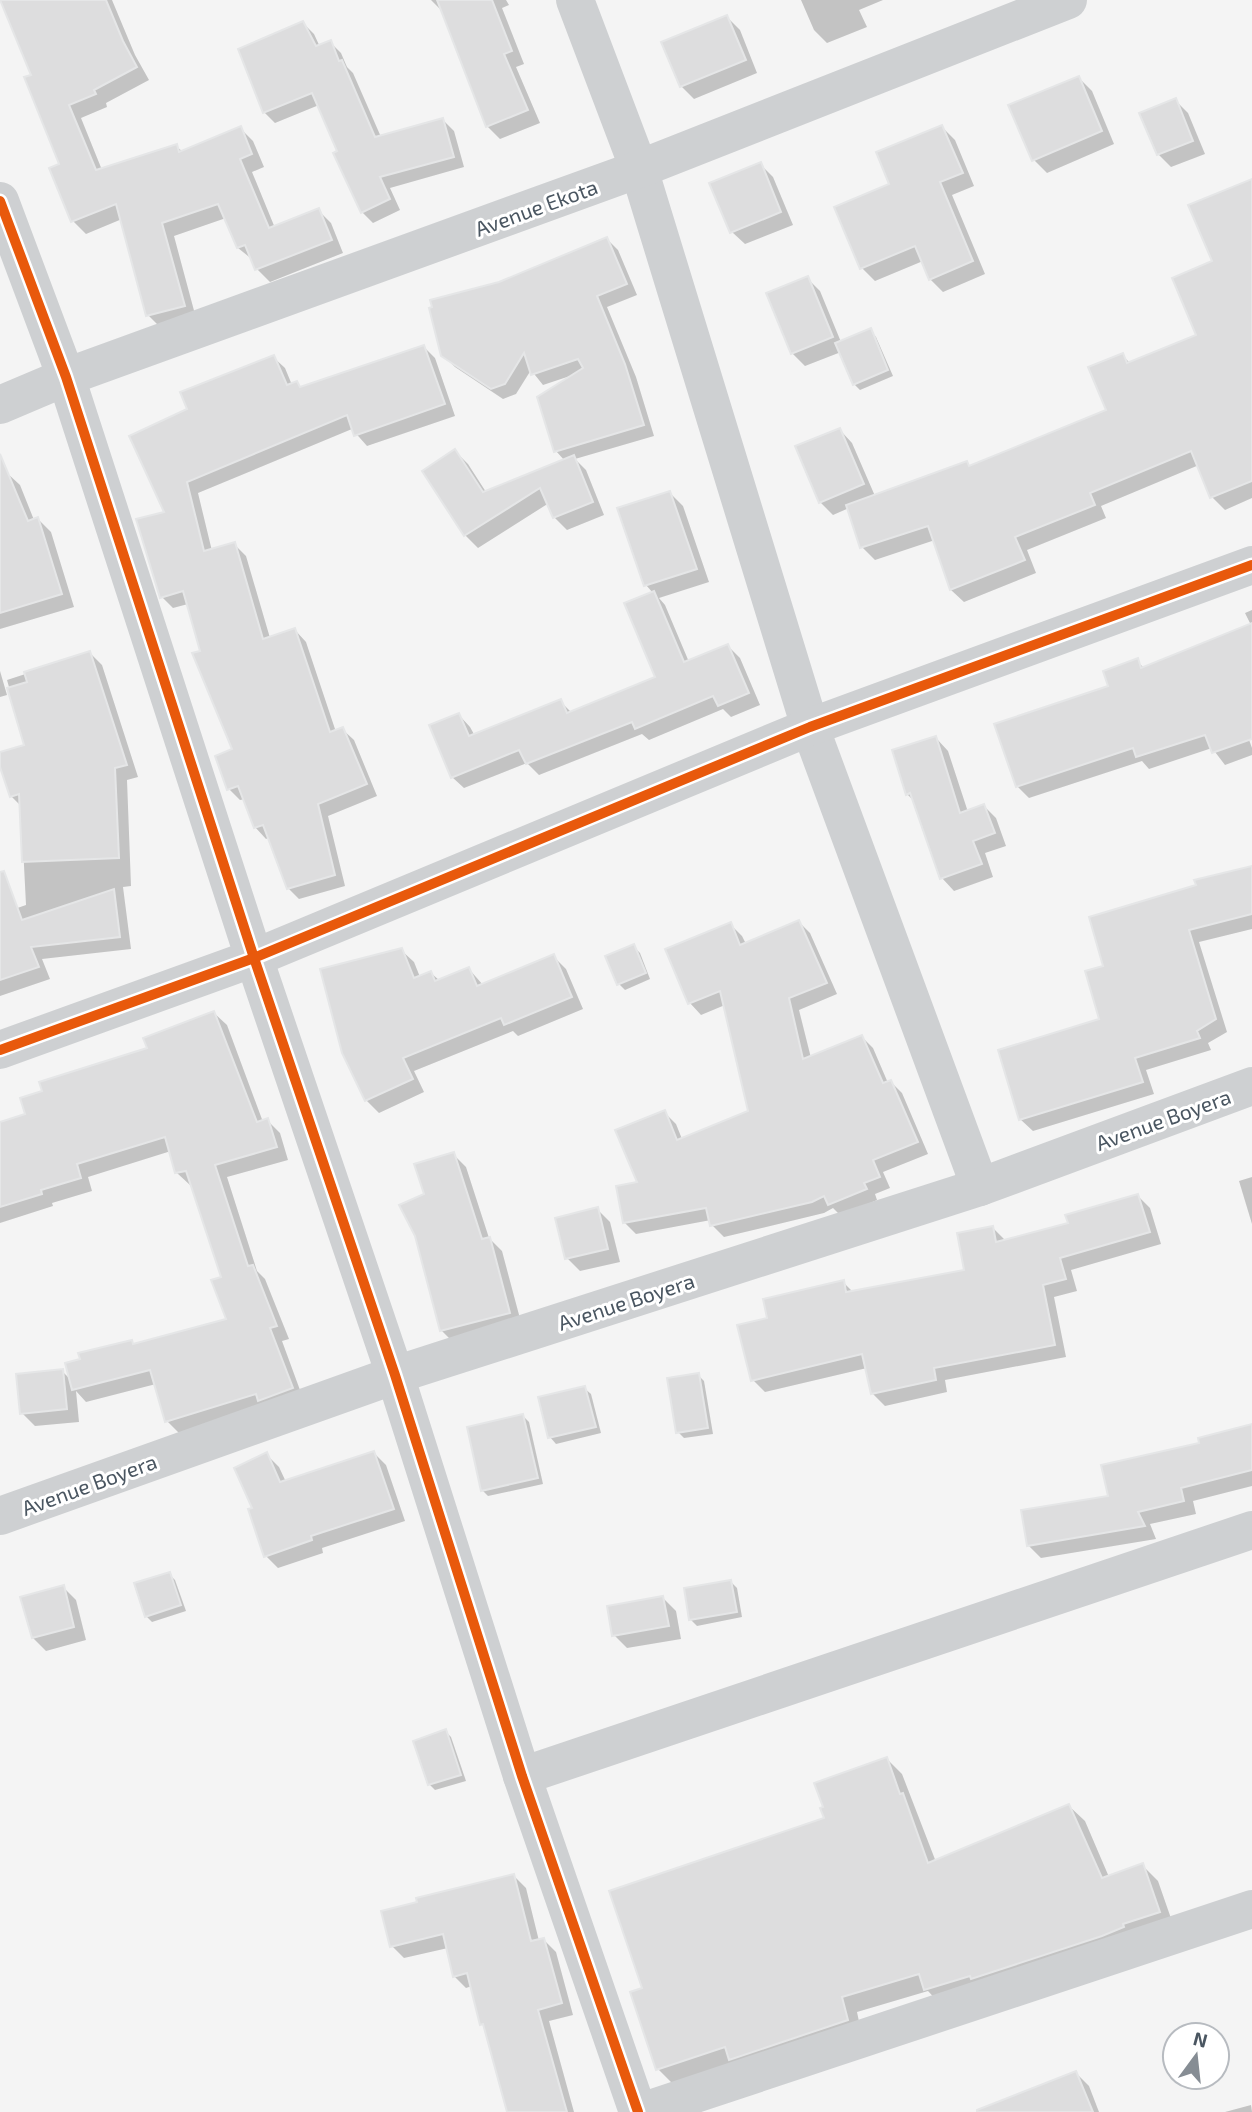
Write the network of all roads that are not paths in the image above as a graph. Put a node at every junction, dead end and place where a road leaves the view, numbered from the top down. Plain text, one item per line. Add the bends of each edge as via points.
1 (575, 0) edge
2 (1068, 0) edge
3 (639, 169) junction
4 (0, 201) edge
5 (66, 377) junction
6 (0, 405) edge
7 (1252, 565) edge
8 (810, 727) junction
9 (254, 958) junction
10 (0, 1050) edge
11 (1252, 1086) edge
12 (980, 1188) junction
13 (395, 1375) junction
14 (0, 1516) edge
15 (1252, 1530) edge
16 (522, 1776) junction
17 (1252, 1909) edge
18 (640, 2112) edge

1 - 3 street
2 - 3 street, Avenue Ekota
3 - 5 street, Avenue Ekota
3 - 8 street
4 - 5 street
5 - 6 street, Avenue Ekota
5 - 9 street
7 - 8 street
8 - 9 street
8 - 12 street
9 - 10 street
9 - 13 street
11 - 12 street, Avenue Boyera
12 - 13 street, Avenue Boyera
13 - 14 street, Avenue Boyera
13 - 16 street
15 - 16 street
16 - 18 street
17 - 18 street

